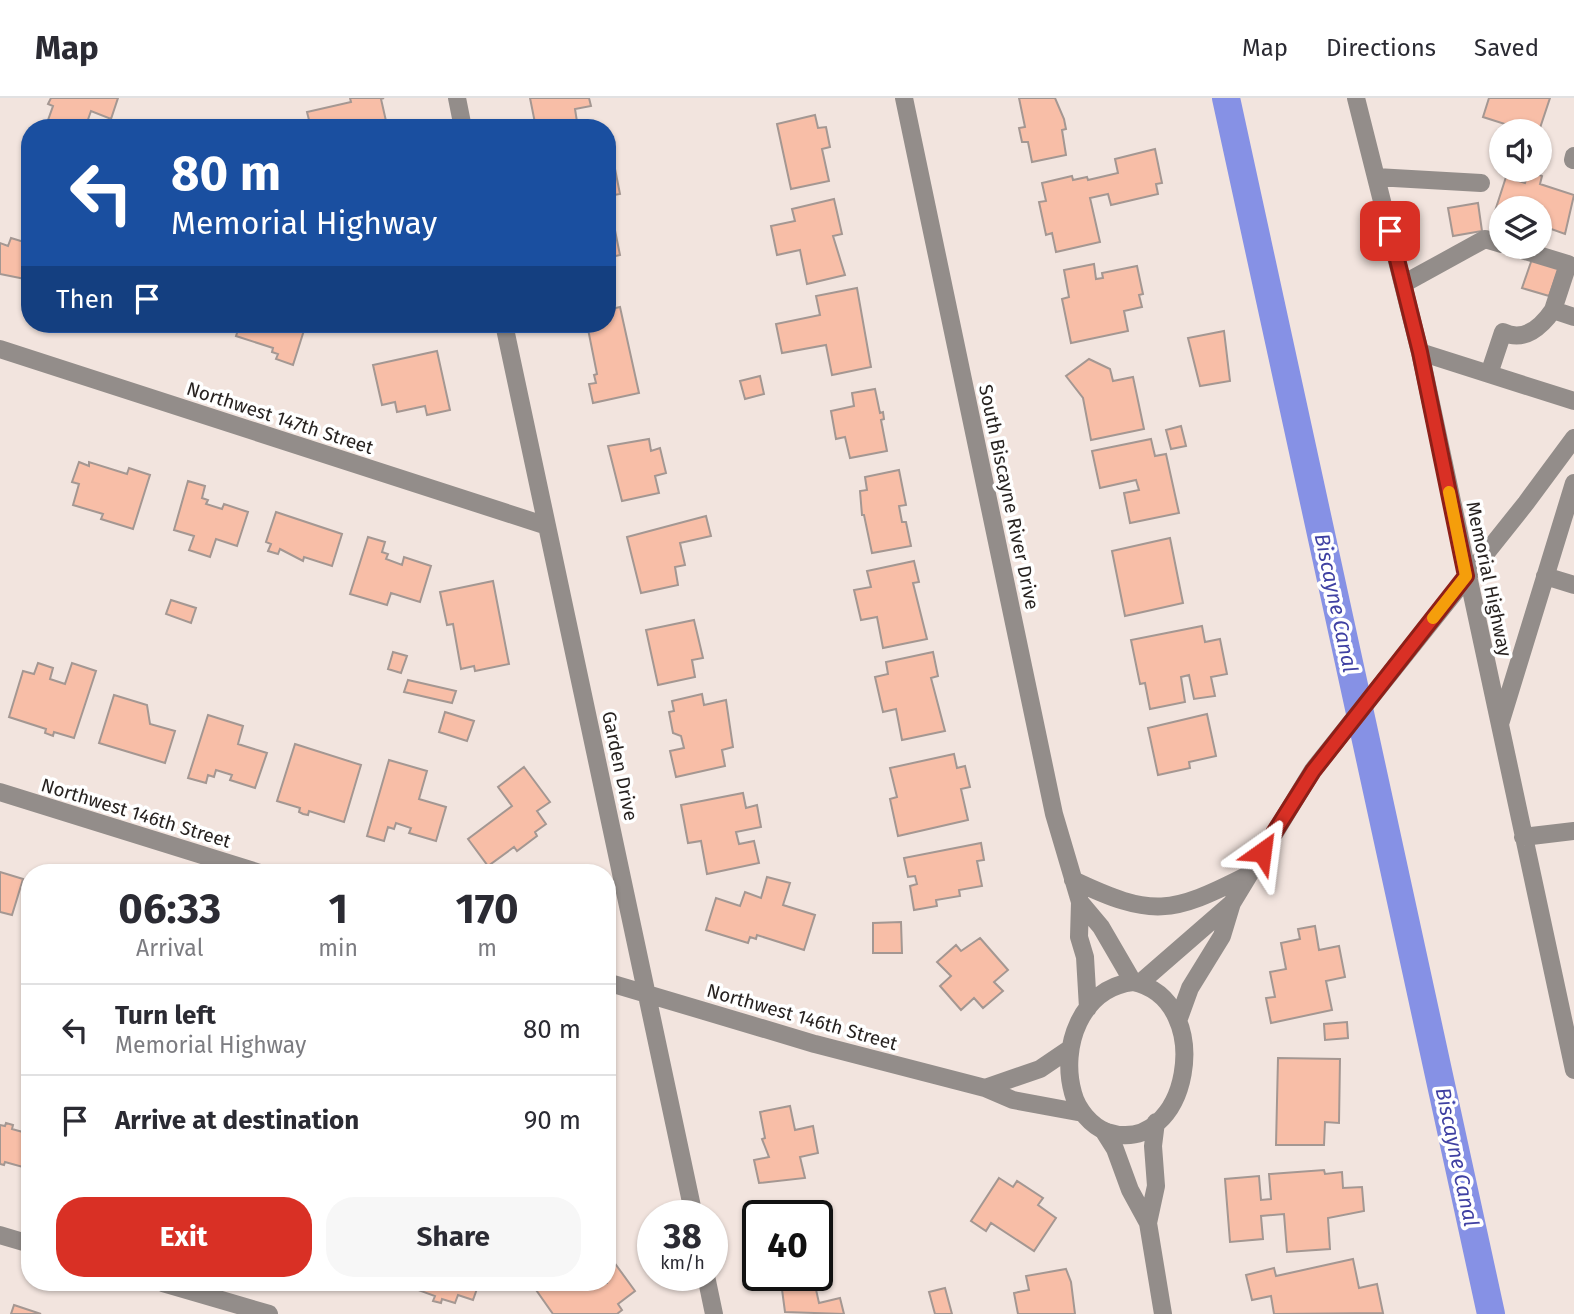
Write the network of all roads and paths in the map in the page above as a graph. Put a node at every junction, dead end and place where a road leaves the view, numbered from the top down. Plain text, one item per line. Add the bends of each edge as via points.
1 (457, 98) edge
2 (904, 98) edge
3 (1356, 98) edge
4 (461, 119) edge
5 (1376, 177) junction
6 (1481, 183) dead end
7 (1489, 240) edge
8 (1552, 259) edge
9 (1403, 284) junction
10 (1553, 310) junction
11 (1574, 317) edge
12 (506, 333) edge
13 (0, 349) edge
14 (1420, 352) junction
15 (1489, 374) junction
16 (1574, 401) edge
17 (1574, 438) edge
18 (1574, 484) edge
19 (547, 526) junction
20 (1466, 576) junction
21 (1545, 576) junction
22 (1574, 586) edge
23 (1499, 728) junction
24 (0, 792) edge
25 (1574, 831) edge
26 (1523, 837) junction
27 (231, 864) edge
28 (1248, 875) junction
29 (1073, 880) junction
30 (1080, 902) junction
31 (1232, 903) junction
32 (1137, 982) junction
33 (616, 985) edge
34 (647, 994) junction
35 (1088, 1008) junction
36 (1178, 1021) junction
37 (1068, 1051) junction
38 (1574, 1070) edge
39 (985, 1088) junction
40 (1083, 1113) junction
41 (1156, 1122) junction
42 (1103, 1130) junction
43 (691, 1200) edge
44 (1148, 1223) junction
45 (0, 1235) edge
46 (21, 1241) edge
47 (190, 1291) edge
48 (709, 1291) edge
49 (269, 1314) edge
50 (714, 1314) edge
51 (1163, 1314) edge

1 - 4 street
2 - 29 street, South Biscayne River Drive via 1054,814
3 - 5 street, Memorial Highway
5 - 6 street
5 - 9 street, Memorial Highway
7 - 9 street
8 - 10 street via 1568,264
9 - 14 street, Memorial Highway
10 - 11 street
10 - 15 street via 1541,327 1518,336 1503,332
12 - 19 street, Garden Drive
13 - 19 street, Northwest 147th Street
14 - 15 street
14 - 20 street, Memorial Highway
15 - 16 street
17 - 20 street
18 - 21 street
19 - 34 street, Garden Drive
20 - 23 street, Memorial Highway
20 - 28 street via 1313,771
21 - 22 street
21 - 23 street
23 - 26 street, Memorial Highway
24 - 27 street, Northwest 146th Street
25 - 26 street
26 - 38 street, Memorial Highway
28 - 29 street via 1199,900 1157,908 1124,903
28 - 31 street
29 - 30 street, South Biscayne River Drive
30 - 32 street, South Biscayne River Drive
30 - 35 street, South Biscayne River Drive via 1079,937 1087,970
31 - 32 street
31 - 36 street via 1222,936 1191,988
32 - 35 street via 1112,986
32 - 36 street via 1163,999
33 - 34 street, Northwest 146th Street
34 - 39 street, Northwest 146th Street
34 - 43 street, Garden Drive
35 - 37 street
36 - 41 street via 1185,1045 1185,1072 1173,1103
37 - 39 street via 1040,1069
37 - 40 street via 1070,1082
39 - 40 street, Northwest 146th Street via 1013,1100
40 - 42 street
41 - 42 street via 1130,1135
41 - 44 street via 1156,1186
42 - 44 street
44 - 51 street
45 - 46 street
47 - 49 street
48 - 50 street

